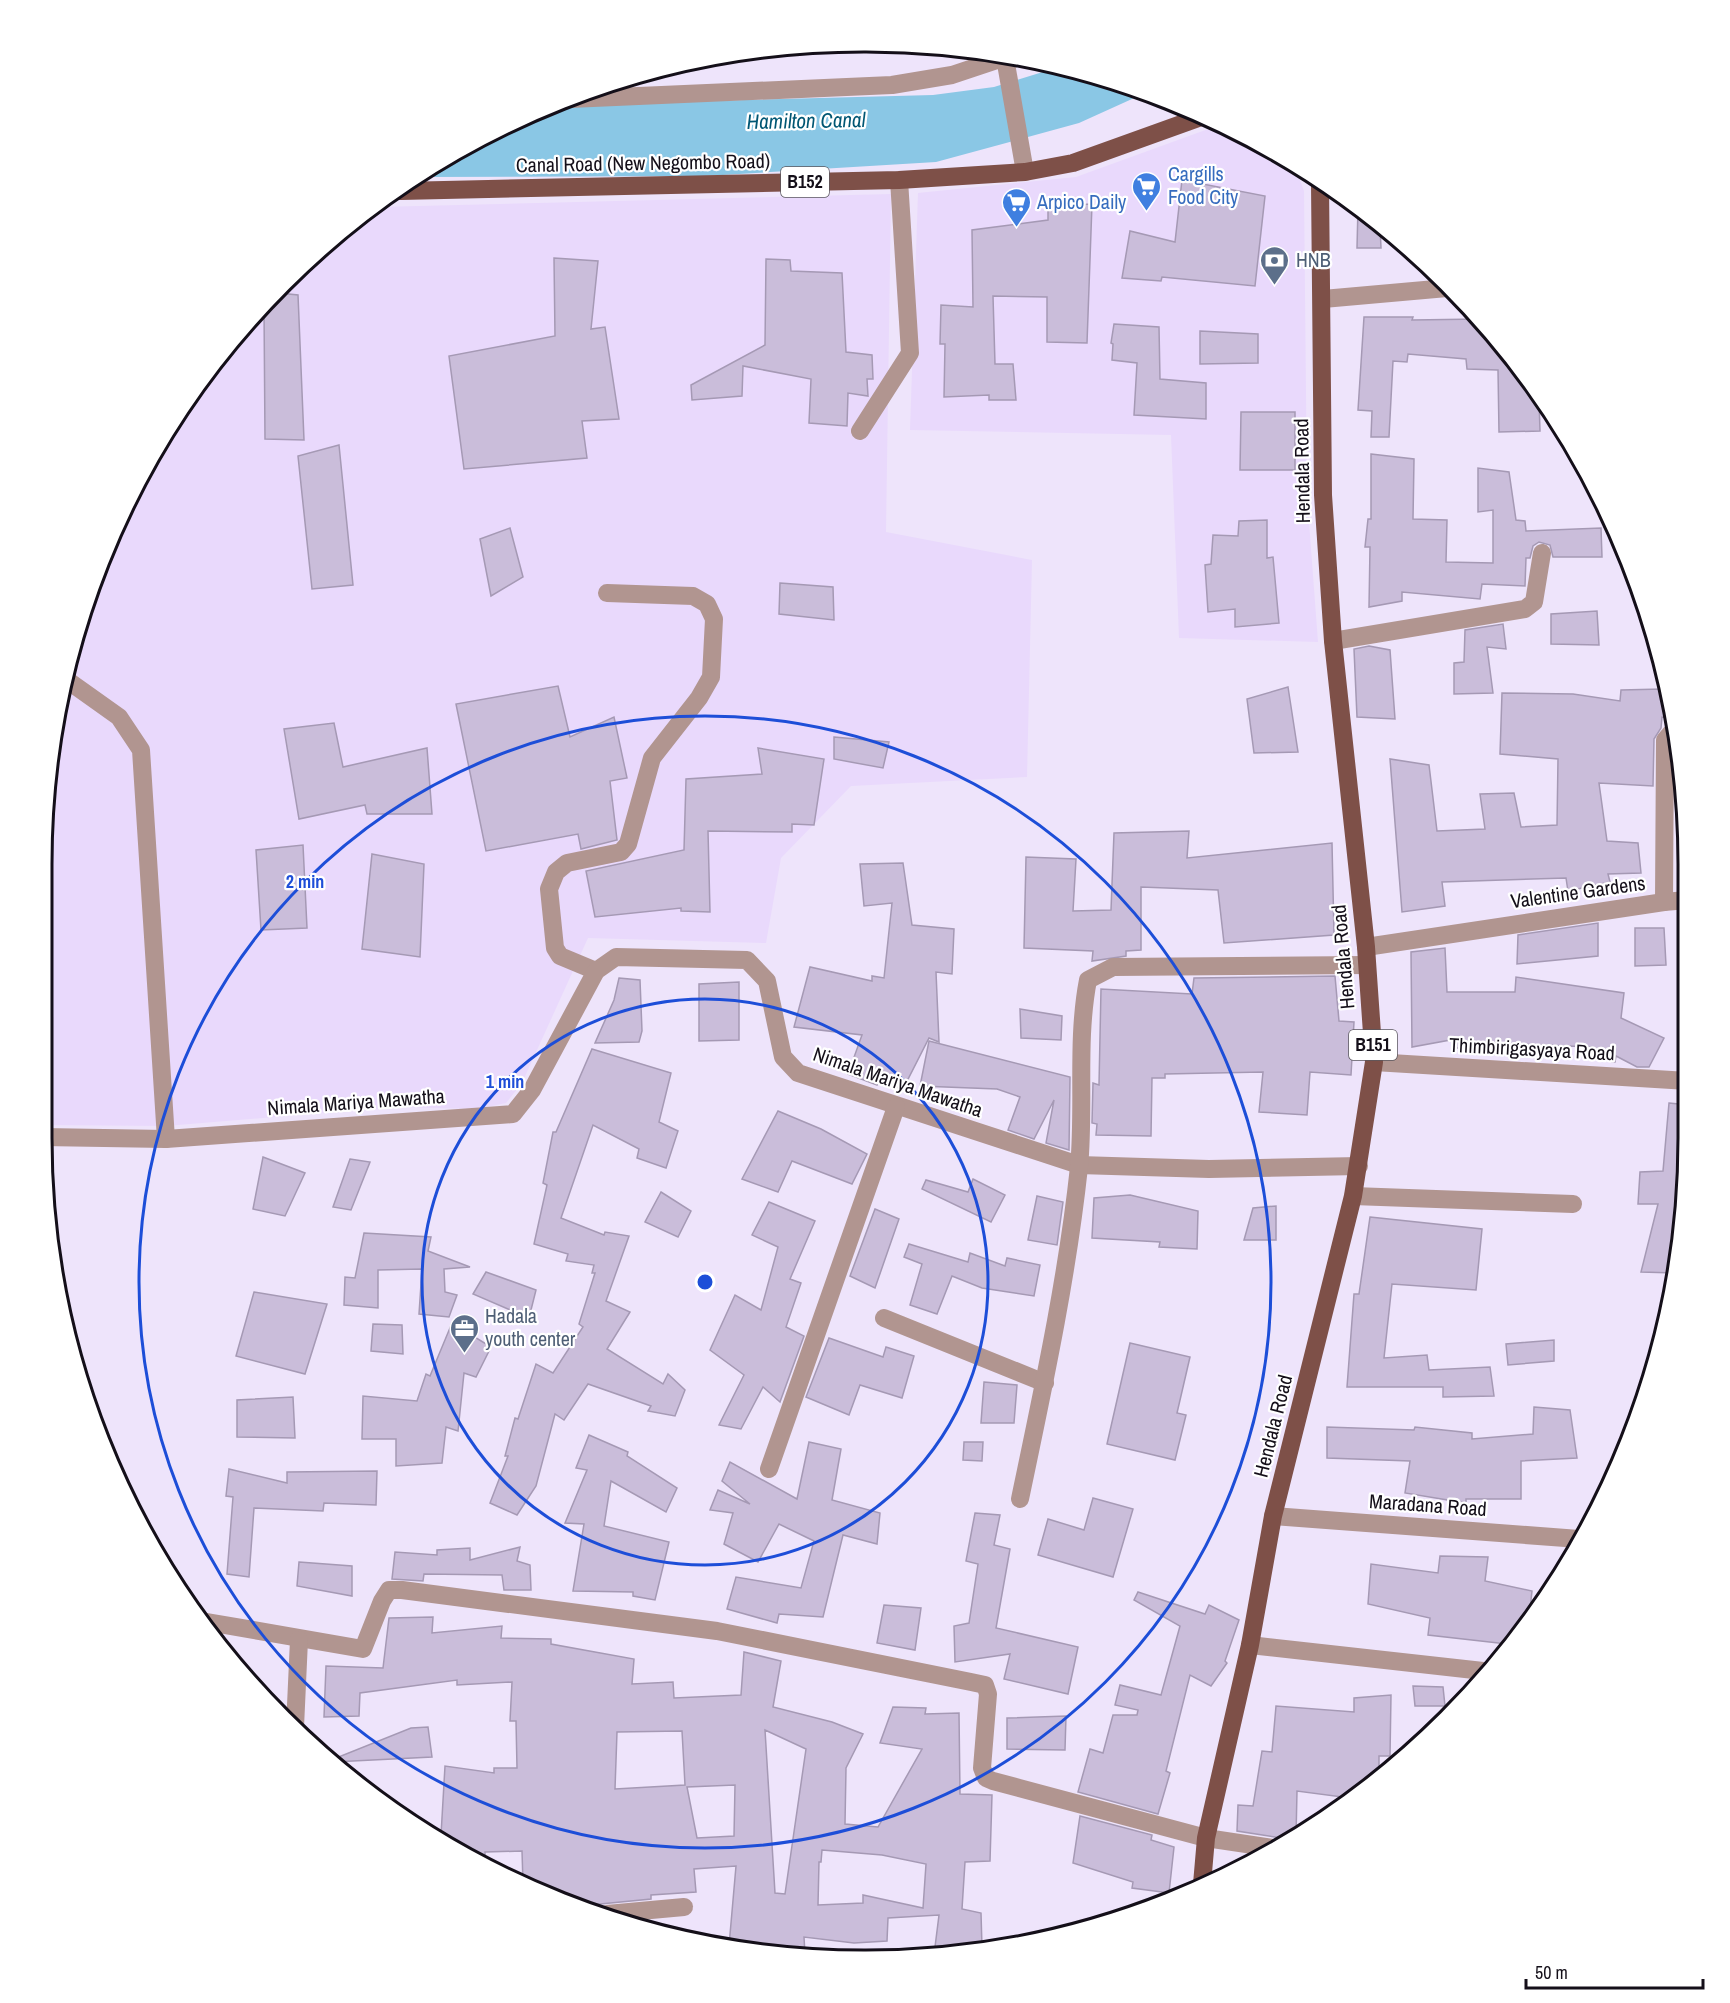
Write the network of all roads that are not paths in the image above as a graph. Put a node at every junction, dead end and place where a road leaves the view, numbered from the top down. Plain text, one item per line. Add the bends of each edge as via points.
1 (1003, 64) edge
2 (1005, 64) edge
3 (599, 98) edge
4 (1191, 121) edge
5 (1025, 172) junction
6 (899, 180) junction
7 (413, 190) edge
8 (1319, 191) edge
9 (1439, 289) edge
10 (1323, 299) junction
11 (860, 431) dead end
12 (1542, 553) dead end
13 (607, 592) dead end
14 (1333, 641) junction
15 (73, 684) edge
16 (1667, 738) edge
17 (1678, 901) edge
18 (1664, 902) junction
19 (1366, 947) junction
20 (1367, 965) junction
21 (596, 971) junction
22 (1374, 1062) junction
23 (1678, 1080) edge
24 (896, 1107) junction
25 (52, 1137) edge
26 (166, 1139) junction
27 (1079, 1165) junction
28 (1359, 1166) junction
29 (1353, 1196) junction
30 (1573, 1204) dead end
31 (884, 1318) dead end
32 (1045, 1383) junction
33 (769, 1469) dead end
34 (1020, 1499) dead end
35 (1273, 1516) junction
36 (1572, 1538) edge
37 (213, 1623) edge
38 (299, 1640) junction
39 (1250, 1644) junction
40 (1479, 1671) edge
41 (295, 1718) edge
42 (1206, 1838) junction
43 (1263, 1847) edge
44 (1203, 1877) edge
45 (684, 1906) dead end
46 (622, 1912) edge

1 - 3 street via 892,85
2 - 5 street
4 - 5 main road, Canal Road (New Negombo Road) / B152 via 1073,163
5 - 6 main road, Canal Road (New Negombo Road) / B152
6 - 7 main road, Canal Road (New Negombo Road) / B152
6 - 11 street via 910,353
8 - 10 main road, Hendala Road / B151
9 - 10 street
10 - 14 main road, Hendala Road / B151 via 1323,495
12 - 14 street via 1534,602 1525,609
13 - 21 street via 693,596 707,604 714,619 711,677 652,758 628,844 621,852 567,863 556,872 549,889 555,948 560,956
14 - 19 main road, Hendala Road / B151
15 - 26 street via 119,717 141,750
16 - 18 street, Valentine Gardens
17 - 18 street
18 - 19 street, Valentine Gardens
19 - 20 main road, Hendala Road / B151
20 - 22 main road, Hendala Road / B151
20 - 27 street via 1113,967 1088,980 1082,1009
21 - 24 street, Nimala Mariya Mawatha via 616,957 747,960 767,981 783,1057 798,1073
21 - 26 street, Nimala Mariya Mawatha via 532,1090 513,1114
22 - 23 street, Thimbirigasyaya Road
22 - 28 main road, Hendala Road / B151
24 - 27 street, Nimala Mariya Mawatha
24 - 33 street
25 - 26 street, Nimala Mariya Mawatha
27 - 28 street, Nimala Mariya Mawatha via 1209,1169
27 - 32 street
28 - 29 main road, Hendala Road / B151
29 - 30 street
29 - 35 main road, Hendala Road / B151
31 - 32 street
32 - 34 street
35 - 36 street, Maradana Road
35 - 39 main road, Hendala Road / B151
37 - 38 street
38 - 41 street
38 - 42 street via 363,1649 389,1590 402,1590 717,1631 985,1685 988,1694 982,1768 986,1778
39 - 40 street
39 - 42 main road, Hendala Road / B151
42 - 43 street
42 - 44 main road, Hendala Road / B151
45 - 46 street

